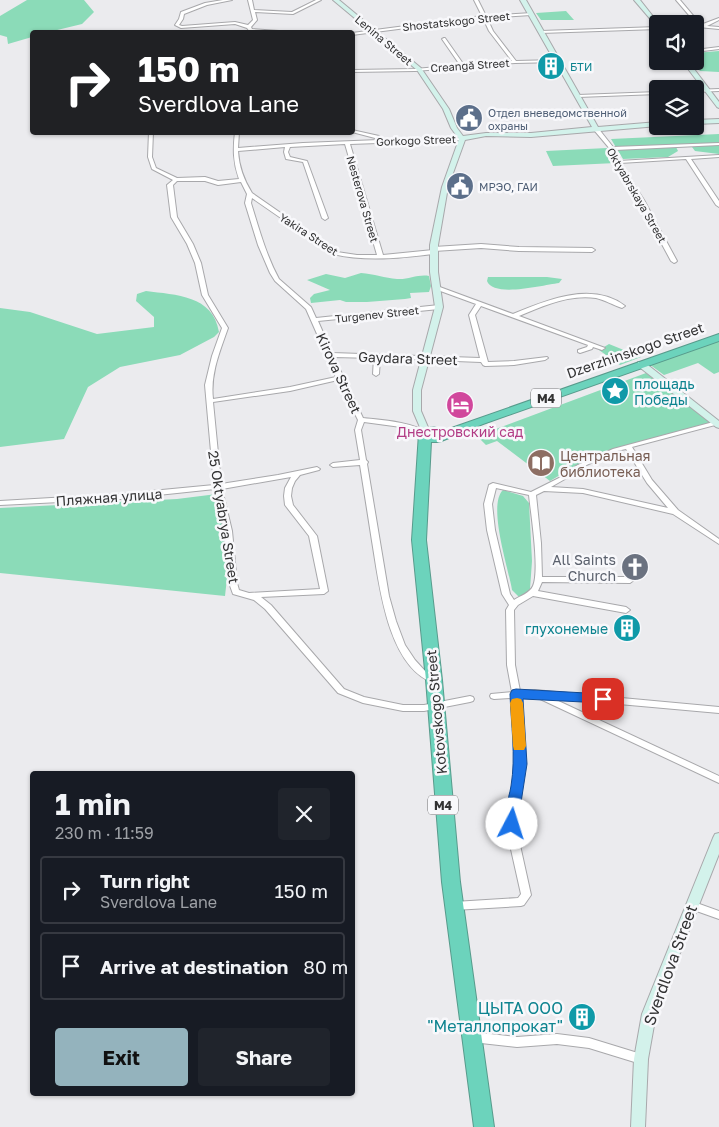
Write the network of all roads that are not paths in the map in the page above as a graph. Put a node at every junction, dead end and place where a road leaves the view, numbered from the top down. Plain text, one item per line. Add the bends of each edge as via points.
1 (230, 0) edge
2 (250, 0) edge
3 (319, 0) edge
4 (336, 0) edge
5 (476, 0) edge
6 (523, 0) edge
7 (637, 0) edge
8 (678, 0) edge
9 (254, 11) junction
10 (531, 14) junction
11 (649, 15) edge
12 (690, 15) edge
13 (484, 17) junction
14 (719, 19) edge
15 (704, 26) edge
16 (704, 26) edge
17 (649, 27) edge
18 (180, 28) edge
19 (719, 28) edge
20 (251, 30) edge
21 (373, 31) junction
22 (541, 32) junction
23 (355, 34) edge
24 (444, 39) dead end
25 (719, 48) edge
26 (704, 49) edge
27 (557, 60) junction
28 (514, 62) junction
29 (463, 66) junction
30 (419, 69) junction
31 (691, 70) edge
32 (355, 71) edge
33 (704, 90) edge
34 (707, 90) junction
35 (719, 90) edge
36 (649, 93) edge
37 (578, 96) junction
38 (719, 106) edge
39 (719, 121) edge
40 (704, 122) edge
41 (649, 124) edge
42 (596, 129) junction
43 (355, 132) edge
44 (151, 135) edge
45 (236, 135) edge
46 (462, 139) junction
47 (384, 141) junction
48 (347, 142) junction
49 (719, 144) edge
50 (288, 146) junction
51 (612, 149) junction
52 (235, 150) junction
53 (719, 156) edge
54 (688, 158) junction
55 (619, 162) junction
56 (176, 180) junction
57 (241, 180) junction
58 (250, 194) junction
59 (719, 205) edge
60 (326, 218) dead end
61 (592, 250) dead end
62 (434, 251) junction
63 (380, 255) junction
64 (674, 261) dead end
65 (437, 288) junction
66 (479, 304) junction
67 (622, 306) dead end
68 (439, 307) junction
69 (513, 316) junction
70 (315, 320) junction
71 (718, 337) edge
72 (591, 345) junction
73 (602, 348) dead end
74 (580, 351) dead end
75 (331, 355) junction
76 (377, 356) junction
77 (545, 358) dead end
78 (425, 359) junction
79 (484, 360) junction
80 (641, 364) junction
81 (376, 374) dead end
82 (340, 378) junction
83 (210, 401) junction
84 (361, 420) junction
85 (718, 424) edge
86 (429, 434) junction
87 (628, 446) junction
88 (365, 462) junction
89 (333, 465) dead end
90 (317, 469) dead end
91 (298, 473) junction
92 (218, 488) junction
93 (543, 489) junction
94 (532, 494) junction
95 (0, 503) edge
96 (675, 512) junction
97 (719, 542) edge
98 (540, 579) junction
99 (630, 580) dead end
100 (533, 593) junction
101 (249, 595) junction
102 (513, 605) junction
103 (626, 610) dead end
104 (434, 680) junction
105 (535, 693) junction
106 (516, 694) junction
107 (494, 696) dead end
108 (470, 700) dead end
109 (436, 706) junction
110 (719, 710) edge
111 (719, 780) edge
112 (719, 838) edge
113 (691, 905) junction
114 (454, 906) junction
115 (719, 915) edge
116 (472, 1037) junction
117 (641, 1059) junction
118 (484, 1127) edge
119 (638, 1127) edge

1 - 18 street via 182,13
2 - 9 street
3 - 9 street via 293,13
4 - 21 street, Lenina Street
5 - 13 street
6 - 10 street, Oktyabrskaya Street
7 - 11 street
8 - 12 street
9 - 20 street
10 - 13 street, Shostatskogo Street
10 - 22 street, Oktyabrskaya Street
13 - 21 street, Shostatskogo Street
13 - 28 street via 494,37
14 - 15 street
16 - 19 street
17 - 22 street
18 - 20 street via 235,23
21 - 23 street, Shostatskogo Street
21 - 30 street, Lenina Street
22 - 27 street, Oktyabrskaya Street
24 - 29 street
25 - 26 street
27 - 28 street, Creangă Street
27 - 37 street, Oktyabrskaya Street
28 - 29 street, Creangă Street
29 - 30 street, Creangă Street
30 - 32 street, Creangă Street
30 - 46 street, Lenina Street via 446,108
31 - 34 street
33 - 34 street
34 - 35 street
34 - 38 street
36 - 37 street
37 - 42 street, Oktyabrskaya Street
39 - 40 street
41 - 42 street, Gorkogo Street
42 - 46 street, Gorkogo Street
42 - 51 street, Oktyabrskaya Street
43 - 47 street
44 - 56 street via 150,157 154,169
45 - 52 street, Kirova Street
46 - 47 street, Gorkogo Street
46 - 62 street via 445,187
47 - 48 street, Gorkogo Street
48 - 50 street, Gorkogo Street
48 - 63 street, Nesterova Street
49 - 51 street
50 - 52 street, Gorkogo Street
50 - 60 street via 288,158 305,161
51 - 55 street, Oktyabrskaya Street
52 - 57 street, Kirova Street
53 - 54 street
54 - 55 street
54 - 59 street
55 - 64 street, Oktyabrskaya Street
56 - 57 street via 205,179 218,183
56 - 83 street, 25 Oktyabrya Street via 170,185 174,217 198,262 205,295 225,328 208,385
57 - 58 street, Kirova Street
58 - 63 street, Yakira Street via 334,254
58 - 70 street, Kirova Street via 248,203 261,245 277,280 309,308
61 - 62 street, Yakira Street via 487,246
62 - 63 street, Yakira Street
62 - 65 street
65 - 66 street
65 - 68 street, Kotovskogo Street
66 - 69 street
66 - 79 street via 472,315
67 - 69 street via 604,298 563,297
68 - 70 street, Turgenev Street
68 - 78 street, Kotovskogo Street
69 - 72 street
70 - 75 street, Kirova Street
71 - 80 highway, Dzerzhinskogo Street / M4
72 - 73 street
72 - 74 street
75 - 76 street, Gaydara Street
75 - 82 street, Kirova Street
76 - 78 street, Gaydara Street
76 - 81 street
77 - 79 street, Gaydara Street via 485,364
78 - 79 street, Gaydara Street
78 - 86 street, Kotovskogo Street via 417,390 417,410
80 - 85 street
80 - 86 highway, Dzerzhinskogo Street / M4 via 451,432
82 - 83 street
82 - 84 street, Kirova Street
83 - 92 street, 25 Oktyabrya Street
84 - 86 street via 393,423
84 - 88 street, Kirova Street via 358,430
85 - 87 street
86 - 104 highway, Kotovskogo Street / M4 via 419,540
87 - 93 street via 578,467
87 - 96 street via 649,481
88 - 89 street
88 - 104 street, Kirova Street via 385,596 392,621 412,662
90 - 91 street, Пляжная улица
91 - 92 street, Пляжная улица
91 - 101 street via 287,492 287,500 313,536 324,592
92 - 95 street, Пляжная улица
92 - 101 street, 25 Oktyabrya Street via 228,531 233,583 236,592
93 - 94 street
93 - 96 street via 583,491
94 - 98 street
94 - 102 street via 493,485 489,499 491,530 506,594
96 - 97 street
98 - 99 street
98 - 100 street
100 - 102 street
100 - 103 street
101 - 109 street, 25 Oktyabrya Street via 268,607 341,691 363,700 403,708
102 - 106 street via 509,634
104 - 109 highway, Kotovskogo Street / M4
105 - 106 street
105 - 110 street
105 - 111 street
106 - 107 street
106 - 114 street via 520,764 512,828 526,895 521,902
108 - 109 street, 25 Oktyabrya Street
109 - 114 highway, Kotovskogo Street / M4
112 - 113 street, Sverdlova Street
113 - 115 street
113 - 117 street, Sverdlova Street via 649,1014
114 - 116 highway, Kotovskogo Street / M4
116 - 117 street via 517,1042 557,1039 589,1043
116 - 118 highway, Kotovskogo Street / M4
117 - 119 street, Sverdlova Street

